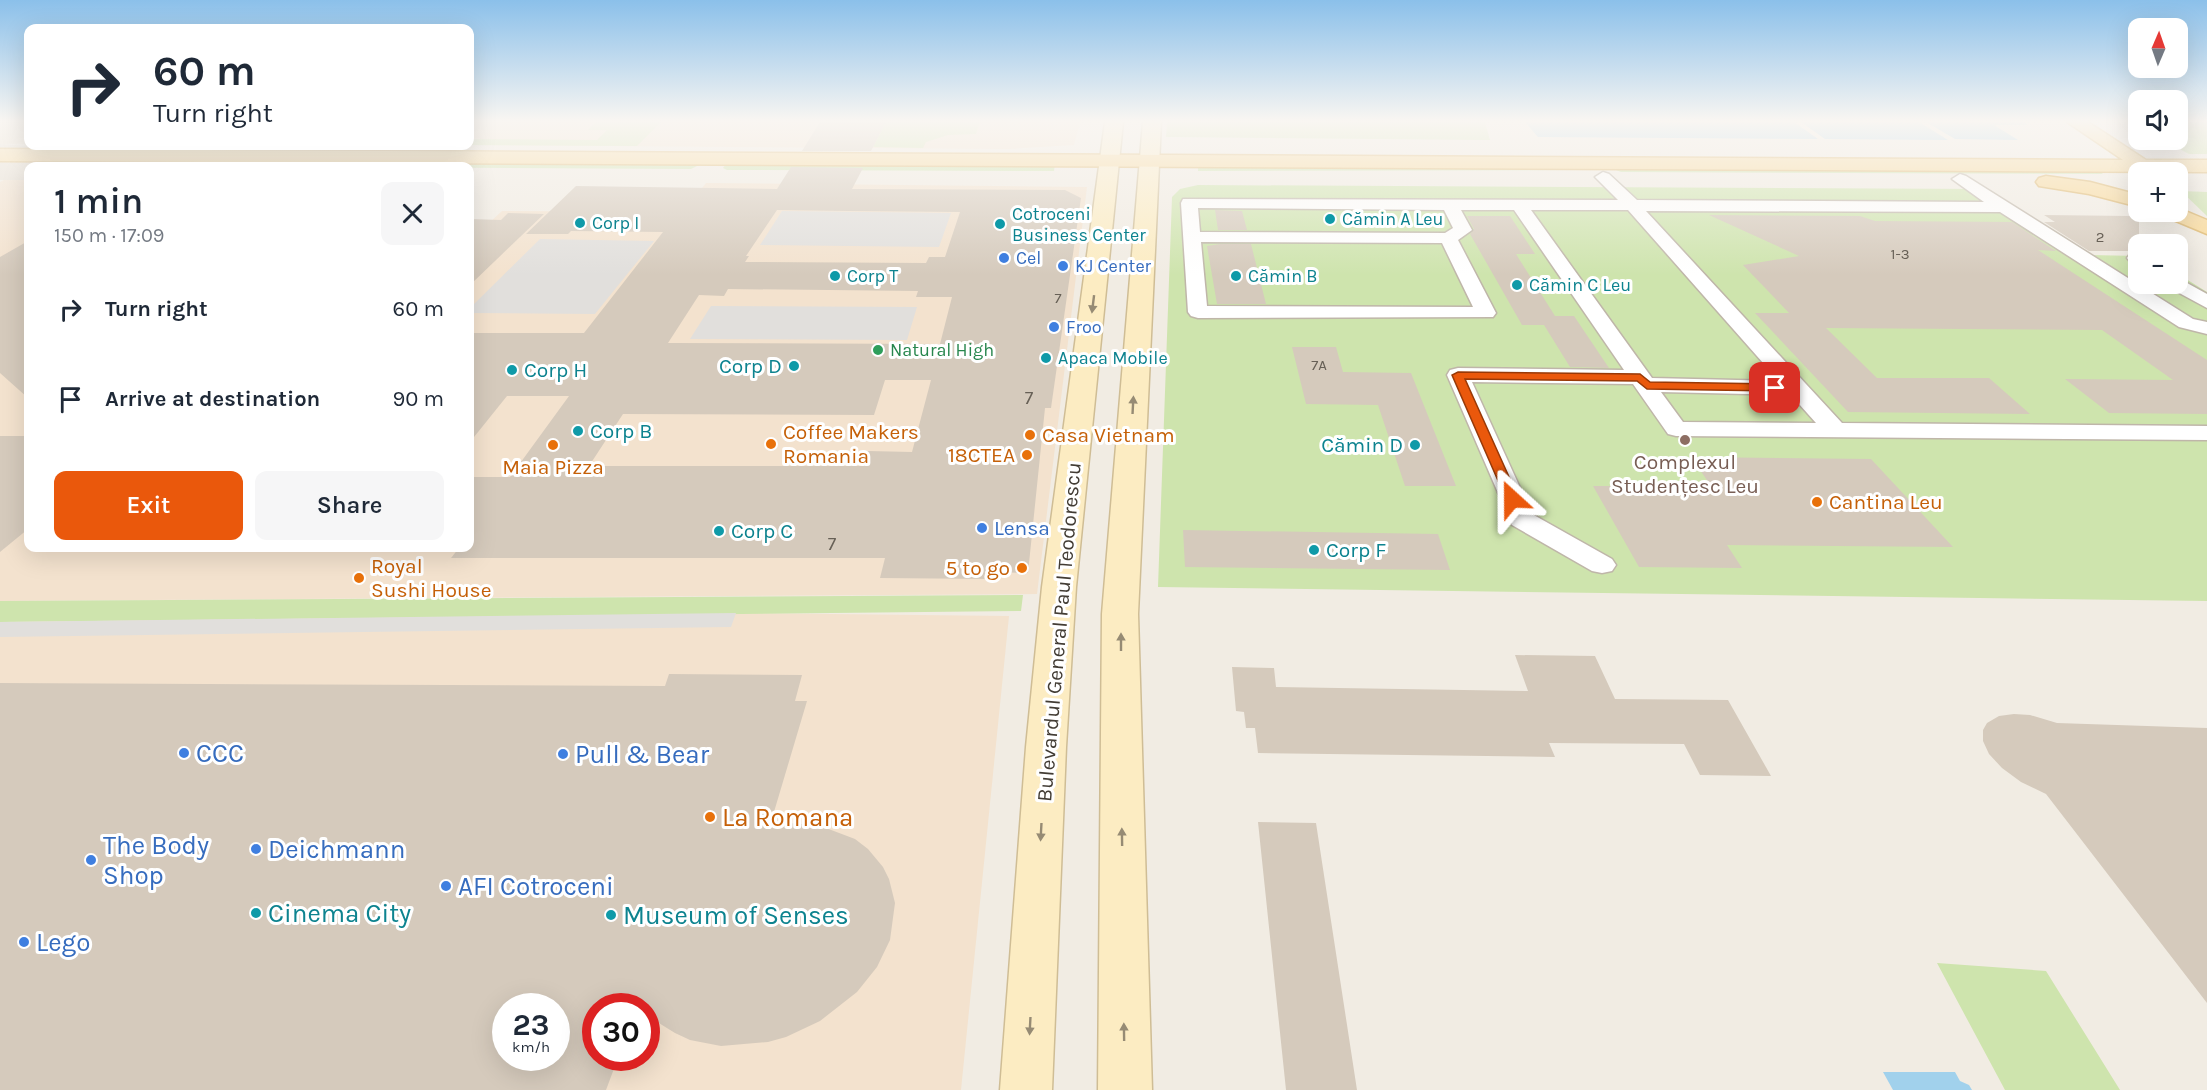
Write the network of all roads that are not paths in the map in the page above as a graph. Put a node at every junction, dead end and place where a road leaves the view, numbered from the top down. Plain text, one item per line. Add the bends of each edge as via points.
1 (1107, 173) edge
2 (1149, 173) edge
3 (1394, 173) edge
4 (2128, 174) edge
5 (2188, 174) edge
6 (2206, 176) edge
7 (1603, 177) junction
8 (1960, 179) junction
9 (2017, 179) junction
10 (2128, 198) edge
11 (1450, 204) junction
12 (1519, 205) junction
13 (1632, 205) junction
14 (2005, 207) junction
15 (2188, 208) edge
16 (2188, 219) edge
17 (2207, 226) edge
18 (1192, 237) junction
19 (1448, 238) junction
20 (2188, 291) edge
21 (2207, 302) edge
22 (2207, 328) edge
23 (1643, 381) junction
24 (1797, 388) junction
25 (1836, 431) junction
26 (2207, 433) edge
27 (1602, 566) dead end
28 (1026, 1090) edge
29 (1125, 1090) edge

1 -> 28 main road, Bulevardul General Paul Teodorescu via 1059,587
29 -> 2 main road via 1120,614
3 - 7 main road
4 - 9 main road
5 - 6 main road
7 - 8 main road
7 - 13 street
8 - 9 main road
8 - 14 street
9 - 10 main road via 2075,186
11 - 12 street
11 - 18 street via 1189,203
11 - 19 street via 1463,230
12 - 13 street
12 - 23 street
13 - 14 street
13 - 24 street
14 - 22 street via 2186,323
15 - 17 main road
16 - 17 main road
18 - 19 street
18 - 19 street via 1198,312 1486,313
20 - 21 street
23 - 24 street
23 - 25 street via 1676,429
23 - 27 street via 1458,375 1521,519
24 - 25 street
25 - 26 street

